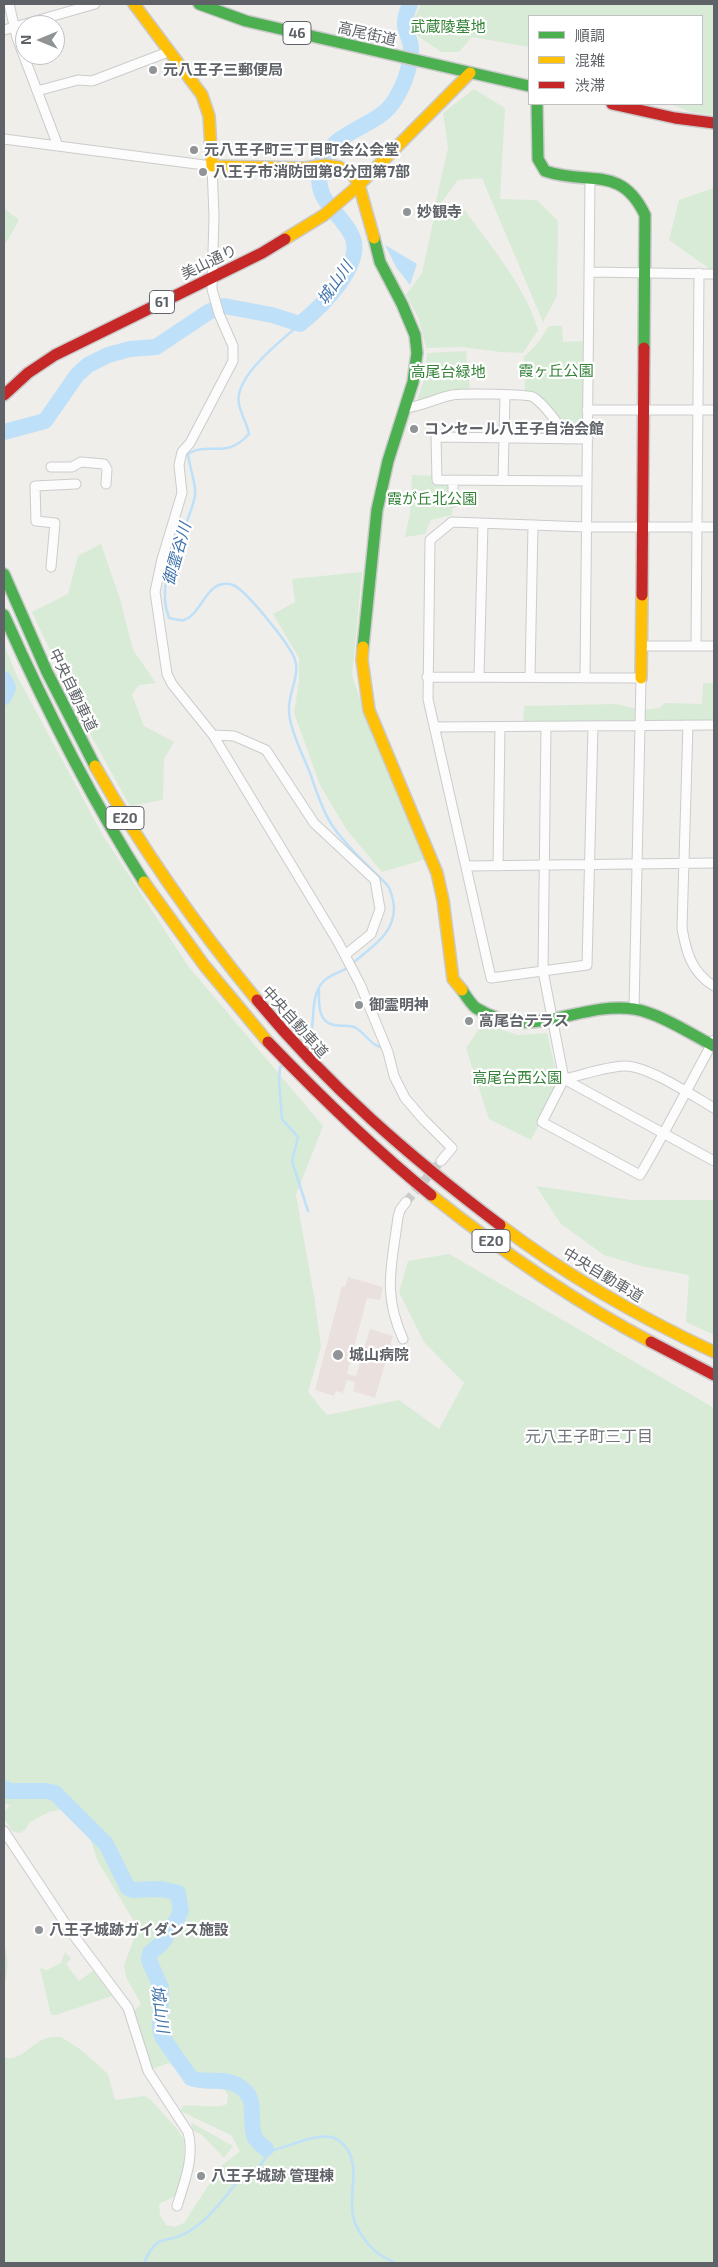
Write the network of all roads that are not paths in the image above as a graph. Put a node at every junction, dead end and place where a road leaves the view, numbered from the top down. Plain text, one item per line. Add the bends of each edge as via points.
1 (9, 4) edge
2 (94, 4) edge
3 (134, 4) edge
4 (199, 4) edge
5 (56, 15) edge
6 (15, 27) joint
7 (4, 30) edge
8 (168, 52) junction
9 (28, 65) edge
10 (470, 73) junction
11 (528, 86) edge
12 (37, 92) junction
13 (537, 105) edge
14 (616, 105) edge
15 (714, 123) edge
16 (4, 139) edge
17 (58, 146) junction
18 (212, 166) junction
19 (590, 178) junction
20 (359, 185) junction
21 (590, 272) junction
22 (645, 273) junction
23 (699, 273) junction
24 (714, 274) edge
25 (213, 276) junction
26 (505, 395) junction
27 (4, 396) edge
28 (404, 408) junction
29 (588, 410) junction
30 (643, 410) junction
31 (699, 410) junction
32 (714, 410) edge
33 (504, 438) junction
34 (566, 439) junction
35 (588, 439) junction
36 (51, 467) dead end
37 (453, 480) junction
38 (503, 480) junction
39 (587, 481) junction
40 (76, 484) dead end
41 (106, 484) dead end
42 (453, 502) dead end
43 (483, 524) junction
44 (533, 525) junction
45 (586, 527) junction
46 (642, 527) junction
47 (714, 527) edge
48 (697, 528) junction
49 (51, 567) dead end
50 (4, 574) edge
51 (4, 616) edge
52 (642, 646) junction
53 (696, 646) junction
54 (714, 646) edge
55 (427, 677) junction
56 (479, 677) junction
57 (530, 677) junction
58 (585, 678) junction
59 (641, 678) junction
60 (714, 724) edge
61 (640, 725) junction
62 (688, 725) junction
63 (500, 726) junction
64 (546, 726) junction
65 (593, 726) junction
66 (434, 727) junction
67 (213, 734) junction
68 (637, 863) junction
69 (684, 863) junction
70 (714, 863) edge
71 (591, 864) junction
72 (543, 865) junction
73 (467, 866) junction
74 (498, 866) junction
75 (348, 962) junction
76 (543, 972) junction
77 (714, 986) edge
78 (634, 1009) junction
79 (551, 1020) junction
80 (713, 1043) edge
81 (564, 1079) junction
82 (686, 1092) junction
83 (714, 1108) edge
84 (664, 1134) junction
85 (714, 1160) edge
86 (441, 1161) tunnel mouth
87 (406, 1202) tunnel mouth
88 (403, 1339) dead end
89 (714, 1352) edge
90 (714, 1375) edge
91 (4, 1831) edge
92 (177, 2206) dead end

1 - 6 street
2 - 5 street
3 - 8 main road
4 - 10 main road, 高尾街道 / 46 via 246,21
6 - 7 street
8 - 12 street via 92,81 78,80
8 - 18 main road via 202,95 209,116
9 - 12 street
10 - 11 main road, 高尾街道 / 46
10 - 20 main road, 61
12 - 17 street
13 - 19 main road via 538,159 545,171 567,177
14 - 15 main road
16 - 17 street
17 - 18 street
18 - 20 main road via 325,165 347,171
18 - 25 street
19 - 21 street
19 - 22 main road via 610,179 624,185 633,192 642,207 646,227
20 - 25 main road, 美山通り / 61 via 324,215 277,244
20 - 28 main road via 380,262 415,335 416,364
21 - 22 street
21 - 29 street
22 - 23 street
22 - 30 main road
23 - 24 street
23 - 31 street
25 - 27 main road, 美山通り / 61 via 55,355 28,373
25 - 67 street via 215,303 233,346 233,361 190,443 182,452 179,465 182,493 155,592 167,674
26 - 28 street via 453,395 414,408
26 - 33 street
26 - 34 street via 533,397 563,430
28 - 79 main road via 377,510 362,660 370,710 436,873 454,979 462,993 475,1007 518,1023
29 - 30 street
29 - 35 street
30 - 31 street
30 - 46 main road
31 - 32 street
31 - 48 street
33 - 34 street
33 - 37 street via 436,437 437,480
33 - 38 street
34 - 35 street
35 - 39 street
36 - 41 street via 72,467 81,462 104,464
37 - 38 street
37 - 42 street
38 - 39 street
39 - 45 street
40 - 49 street via 35,486 36,521 55,523
43 - 44 street
43 - 55 street via 452,518 430,540
43 - 56 street
44 - 45 street
44 - 57 street
45 - 46 street
45 - 58 street
46 - 48 street
46 - 52 main road
47 - 48 street
48 - 53 street
50 - 89 main road, 中央自動車道 / E20 via 52,682 127,822 199,931 240,984 307,1059 417,1164 482,1214 598,1291
51 - 90 main road, 中央自動車道 / E20 via 71,758 145,882 193,950 294,1071 390,1162 447,1210 557,1286
52 - 53 street
52 - 59 main road
53 - 54 street
55 - 56 street
55 - 66 street
56 - 57 street
57 - 58 street
58 - 59 street
59 - 61 street
60 - 62 street
61 - 62 street
61 - 65 street
61 - 68 street
62 - 69 street
63 - 64 street
63 - 66 street
63 - 74 street
64 - 65 street
64 - 72 street
65 - 71 street
66 - 73 street
67 - 75 street
67 - 75 street via 234,736 266,750 314,823 375,880 380,909 371,934
68 - 69 street
68 - 71 street
68 - 78 street
69 - 70 street
69 - 77 street via 682,928 685,947 692,965
71 - 72 street
71 - 76 street via 587,965
72 - 74 street
72 - 76 street
73 - 74 street
73 - 76 street via 491,978
75 - 86 street via 405,1098 452,1148
76 - 79 street
78 - 79 main road via 602,1010
78 - 80 main road
79 - 81 street
80 - 82 street
81 - 82 street via 624,1066 640,1068
81 - 84 street
81 - 84 street via 542,1122 640,1175
82 - 83 street
82 - 84 street
84 - 85 street
87 - 88 street via 398,1217 389,1289 395,1322
91 - 92 street via 128,2008 148,2071 188,2132 189,2160

